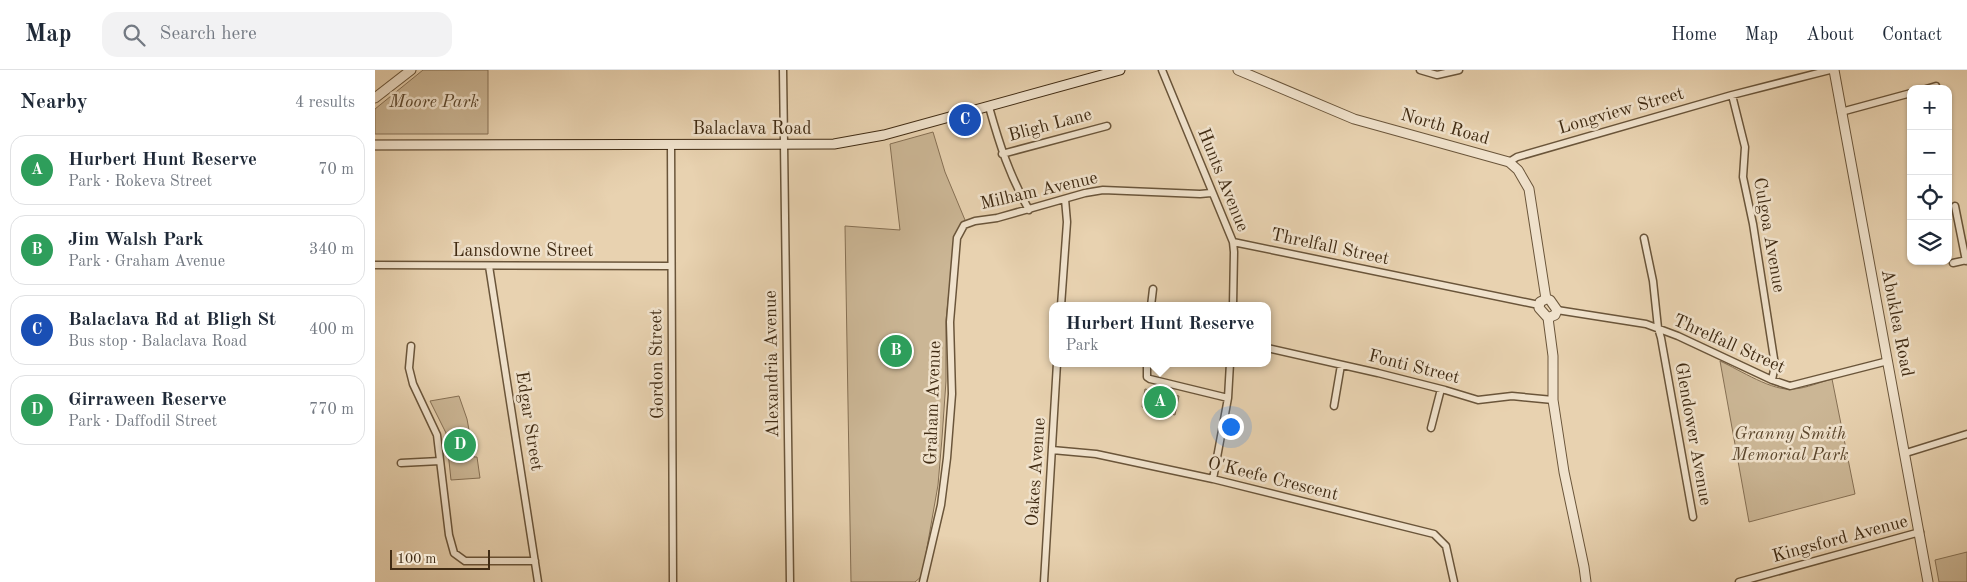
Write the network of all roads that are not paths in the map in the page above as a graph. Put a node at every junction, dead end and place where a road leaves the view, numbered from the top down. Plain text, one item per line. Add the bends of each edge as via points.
1 (411, 70) edge
2 (783, 70) edge
3 (1120, 70) edge
4 (1162, 70) edge
5 (1238, 70) edge
6 (1420, 70) edge
7 (1459, 70) edge
8 (1830, 70) edge
9 (1834, 70) edge
10 (1907, 94) edge
11 (1732, 95) junction
12 (375, 98) edge
13 (989, 106) junction
14 (1841, 112) junction
15 (1107, 126) dead end
16 (375, 144) edge
17 (671, 145) junction
18 (785, 145) junction
19 (1002, 154) junction
20 (1509, 162) junction
21 (1211, 193) junction
22 (1065, 199) junction
23 (1955, 206) dead end
24 (1029, 210) junction
25 (964, 225) joint
26 (1644, 238) dead end
27 (1233, 242) junction
28 (1966, 260) edge
29 (1953, 263) dead end
30 (375, 265) edge
31 (489, 266) junction
32 (670, 266) junction
33 (1153, 289) dead end
34 (1061, 302) edge
35 (1151, 302) edge
36 (1233, 302) edge
37 (1542, 302) junction
38 (1557, 310) junction
39 (1549, 318) junction
40 (1658, 328) junction
41 (411, 346) dead end
42 (1271, 349) edge
43 (1888, 360) junction
44 (1341, 365) junction
45 (1057, 367) edge
46 (1147, 367) edge
47 (1230, 367) edge
48 (1772, 380) junction
49 (1441, 389) junction
50 (1228, 398) junction
51 (1553, 400) junction
52 (1334, 406) dead end
53 (1431, 428) dead end
54 (1967, 434) edge
55 (1052, 450) junction
56 (1906, 453) junction
57 (440, 461) junction
58 (401, 463) dead end
59 (1213, 480) junction
60 (1693, 517) dead end
61 (1920, 532) junction
62 (535, 561) junction
63 (538, 582) edge
64 (673, 582) edge
65 (790, 582) edge
66 (923, 582) edge
67 (1044, 582) edge
68 (1454, 582) edge
69 (1586, 582) edge
70 (1739, 582) edge
71 (1928, 582) edge

1 - 12 street
2 - 18 street, Alexandria Avenue
3 - 13 street, Balaclava Road
4 - 21 street, Hunts Avenue
5 - 20 street, North Road via 1354,119
6 - 7 street via 1437,75
8 - 11 street, Longview Street
9 - 14 street, Abuklea Road
10 - 14 street
11 - 20 street, Longview Street
11 - 48 street, Culgoa Avenue via 1745,147 1743,177 1775,365
13 - 18 street, Balaclava Road via 870,138 834,144
13 - 19 street
14 - 43 street, Abuklea Road
15 - 19 street, Bligh Lane
16 - 17 street, Balaclava Road
17 - 18 street, Balaclava Road
17 - 32 street, Gordon Street
18 - 65 street, Alexandria Avenue
19 - 24 street
20 - 37 street via 1529,189
21 - 22 street, Milham Avenue via 1103,190
21 - 27 street, Hunts Avenue
22 - 24 street, Milham Avenue
22 - 34 street via 1067,222
23 - 28 street
24 - 25 street, Milham Avenue
25 - 66 street, Graham Avenue via 957,238 950,322 951,394 947,458 941,505
26 - 40 street, Glendower Avenue
27 - 36 street, Hunts Avenue
27 - 37 street, Threlfall Street
28 - 29 street
30 - 31 street, Lansdowne Street
31 - 32 street, Lansdowne Street
31 - 62 street, Edgar Street
32 - 64 street, Gordon Street
33 - 35 street
37 - 38 street via 1550,300
37 - 39 street via 1540,311
38 - 39 street
38 - 40 street, Threlfall Street
39 - 51 street
40 - 48 street, Threlfall Street
40 - 60 street, Glendower Avenue
41 - 57 street via 409,368 413,384 437,434
42 - 44 street, Fonti Street
43 - 48 street, Threlfall Street via 1796,386
43 - 56 street, Abuklea Road
44 - 49 street, Fonti Street
44 - 52 street
45 - 55 street, Oakes Avenue
46 - 50 street via 1147,377 1151,379
47 - 50 street
49 - 51 street, Fonti Street via 1478,400 1512,396
49 - 53 street
50 - 59 street
51 - 69 street
54 - 56 street
55 - 59 street, O'Keefe Crescent via 1096,454
55 - 67 street, Oakes Avenue
56 - 61 street, Abuklea Road
57 - 58 street
57 - 62 street via 450,544 454,553 465,561
59 - 68 street, O'Keefe Crescent via 1434,534 1446,546
61 - 70 street, Kingsford Avenue
61 - 71 street, Abuklea Road
62 - 63 street, Edgar Street

